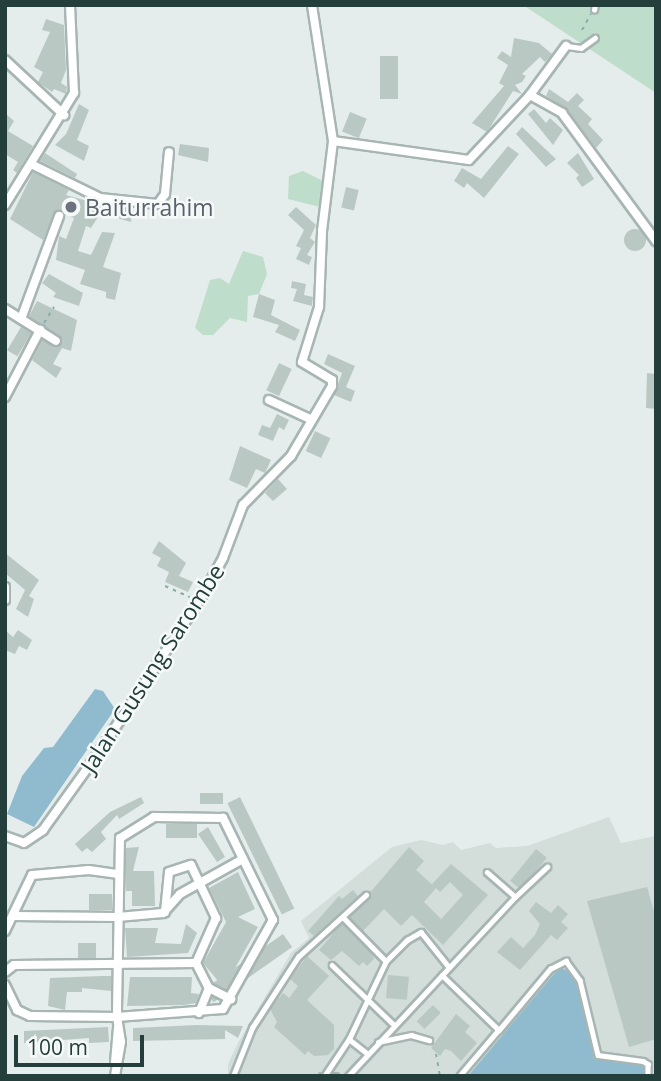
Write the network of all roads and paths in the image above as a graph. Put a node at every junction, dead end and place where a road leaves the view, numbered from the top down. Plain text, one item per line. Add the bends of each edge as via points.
1 (70, 5) edge
2 (312, 5) edge
3 (594, 8) edge
4 (582, 30) dead end
5 (596, 38) dead end
6 (566, 46) joint
7 (5, 60) edge
8 (530, 95) junction
9 (64, 115) junction
10 (333, 141) junction
11 (169, 152) dead end
12 (33, 165) junction
13 (5, 205) edge
14 (59, 216) dead end
15 (656, 241) edge
16 (54, 307) dead end
17 (5, 309) edge
18 (21, 319) junction
19 (40, 330) junction
20 (56, 341) dead end
21 (5, 397) edge
22 (269, 400) dead end
23 (312, 421) junction
24 (165, 586) dead end
25 (5, 587) edge
26 (5, 600) edge
27 (198, 600) junction
28 (5, 836) edge
29 (243, 859) junction
30 (548, 867) dead end
31 (487, 873) dead end
32 (117, 874) junction
33 (201, 883) junction
34 (366, 895) dead end
35 (514, 897) junction
36 (165, 912) junction
37 (13, 916) junction
38 (118, 918) junction
39 (344, 918) junction
40 (5, 932) edge
41 (386, 961) junction
42 (196, 963) junction
43 (332, 965) dead end
44 (120, 966) junction
45 (6, 967) edge
46 (449, 967) junction
47 (442, 975) junction
48 (5, 985) edge
49 (209, 988) junction
50 (231, 999) junction
51 (368, 1000) junction
52 (199, 1013) junction
53 (117, 1017) junction
54 (393, 1024) junction
55 (499, 1030) junction
56 (349, 1039) junction
57 (429, 1040) dead end
58 (377, 1042) junction
59 (367, 1053) junction
60 (436, 1054) dead end
61 (115, 1076) edge
62 (233, 1076) edge
63 (323, 1076) edge
64 (336, 1076) edge
65 (348, 1076) edge
66 (440, 1076) edge
67 (460, 1076) edge
68 (648, 1076) edge

1 - 9 street via 76,84
2 - 10 street, Jalan Gusung Sarombe
3 - 4 path
5 - 6 lane via 581,48
6 - 8 street
7 - 9 street
8 - 10 street via 469,160
8 - 15 street via 562,113
9 - 12 street
10 - 23 street, Jalan Gusung Sarombe via 321,231 319,307 302,362 332,380 332,386
11 - 12 street via 165,194 158,204 100,198
12 - 13 street
14 - 18 street
16 - 19 path
17 - 18 street
18 - 19 street
19 - 20 street
19 - 21 street
22 - 23 street
23 - 27 street, Jalan Gusung Sarombe via 291,456 243,505 223,558
24 - 27 path
25 - 26 street
27 - 28 street, Jalan Gusung Sarombe via 43,830 22,843
29 - 32 street via 225,820 219,817 151,818 119,840
29 - 33 street
29 - 50 street via 272,916 272,926
30 - 35 lane
31 - 35 lane
32 - 37 street via 89,870 32,875
32 - 38 street
33 - 36 street via 180,894
33 - 36 street via 190,864 171,869
33 - 42 street via 216,920
34 - 39 lane
35 - 46 lane
36 - 38 street
37 - 38 street
37 - 40 street
38 - 44 street
39 - 41 lane
39 - 62 lane via 298,957 251,1028
41 - 46 lane via 419,932
41 - 51 lane
42 - 44 street
42 - 49 street
43 - 51 lane
44 - 45 street
44 - 53 street
46 - 47 lane
47 - 54 lane
47 - 55 lane
48 - 53 street via 23,1015
49 - 50 street
49 - 52 street
50 - 52 street via 220,1011
51 - 54 lane
51 - 56 lane
52 - 53 street
53 - 61 street via 120,1054
54 - 58 lane
55 - 67 lane
55 - 68 lane via 555,964 566,961 580,980 598,1055 643,1061 648,1064
56 - 59 lane
56 - 63 lane
57 - 58 lane via 411,1035
58 - 59 lane
59 - 65 lane
60 - 66 path
63 - 64 lane

